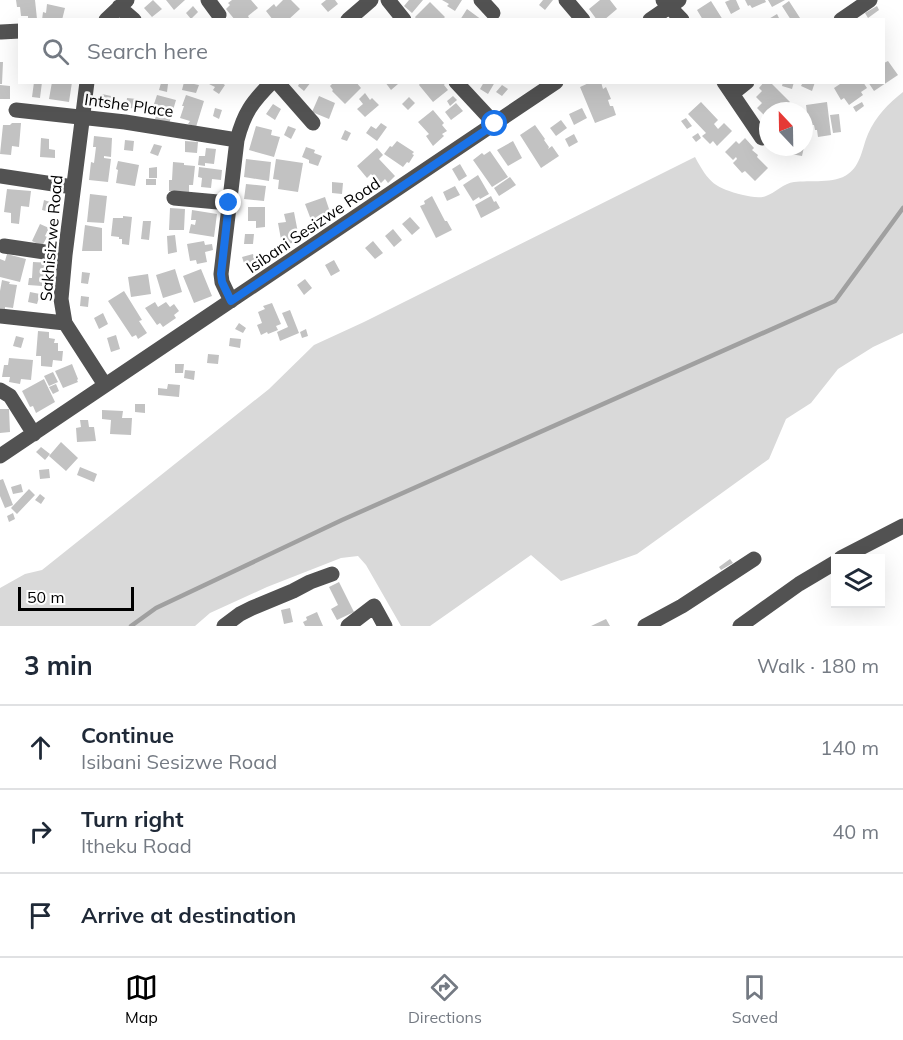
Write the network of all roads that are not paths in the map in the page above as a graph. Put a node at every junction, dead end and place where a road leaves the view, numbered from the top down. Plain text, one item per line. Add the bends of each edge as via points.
1 (208, 0) edge
2 (371, 0) edge
3 (388, 0) edge
4 (481, 0) edge
5 (566, 0) edge
6 (870, 0) edge
7 (670, 2) edge
8 (123, 3) edge
9 (493, 13) dead end
10 (219, 15) dead end
11 (108, 18) edge
12 (133, 18) edge
13 (350, 18) edge
14 (402, 18) edge
15 (581, 18) edge
16 (652, 18) edge
17 (681, 18) edge
18 (844, 18) edge
19 (1, 32) edge
20 (18, 32) edge
21 (87, 84) edge
22 (270, 84) edge
23 (279, 84) edge
24 (458, 84) edge
25 (553, 84) edge
26 (728, 88) edge
27 (16, 110) dead end
28 (82, 117) junction
29 (313, 123) dead end
30 (495, 124) junction
31 (759, 134) edge
32 (237, 140) junction
33 (0, 176) edge
34 (73, 187) junction
35 (174, 198) dead end
36 (229, 203) junction
37 (4, 246) dead end
38 (64, 255) junction
39 (231, 301) junction
40 (0, 316) edge
41 (65, 323) junction
42 (105, 385) junction
43 (0, 390) edge
44 (34, 434) junction
45 (0, 456) edge
46 (903, 526) edge
47 (849, 554) edge
48 (754, 559) dead end
49 (831, 565) edge
50 (332, 574) dead end
51 (224, 626) edge
52 (348, 626) edge
53 (386, 626) edge
54 (645, 626) edge
55 (740, 626) edge

1 - 10 street
2 - 13 street
3 - 14 street
4 - 9 street
5 - 15 street
6 - 18 street
7 - 16 street
7 - 17 street
8 - 11 street
8 - 12 street
19 - 20 street
21 - 28 street, Sakhisizwe Road
22 - 32 street via 250,107
23 - 29 street
24 - 30 street
25 - 30 street, Isibani Sesizwe Road
26 - 31 street
27 - 28 street, Intshe Place
28 - 32 street, Intshe Place
28 - 34 street, Sakhisizwe Road
30 - 39 street, Isibani Sesizwe Road
32 - 36 street
33 - 34 street
34 - 38 street, Sakhisizwe Road
35 - 36 street
36 - 39 street via 221,274
37 - 38 street
38 - 41 street, Sakhisizwe Road via 61,299
39 - 42 street, Isibani Sesizwe Road
40 - 41 street
41 - 42 street, Sakhisizwe Road
42 - 44 street, Isibani Sesizwe Road
43 - 44 street via 10,396
44 - 45 street, Isibani Sesizwe Road
46 - 47 street
48 - 54 street
49 - 55 street
50 - 51 street via 252,608
52 - 53 street via 374,606

